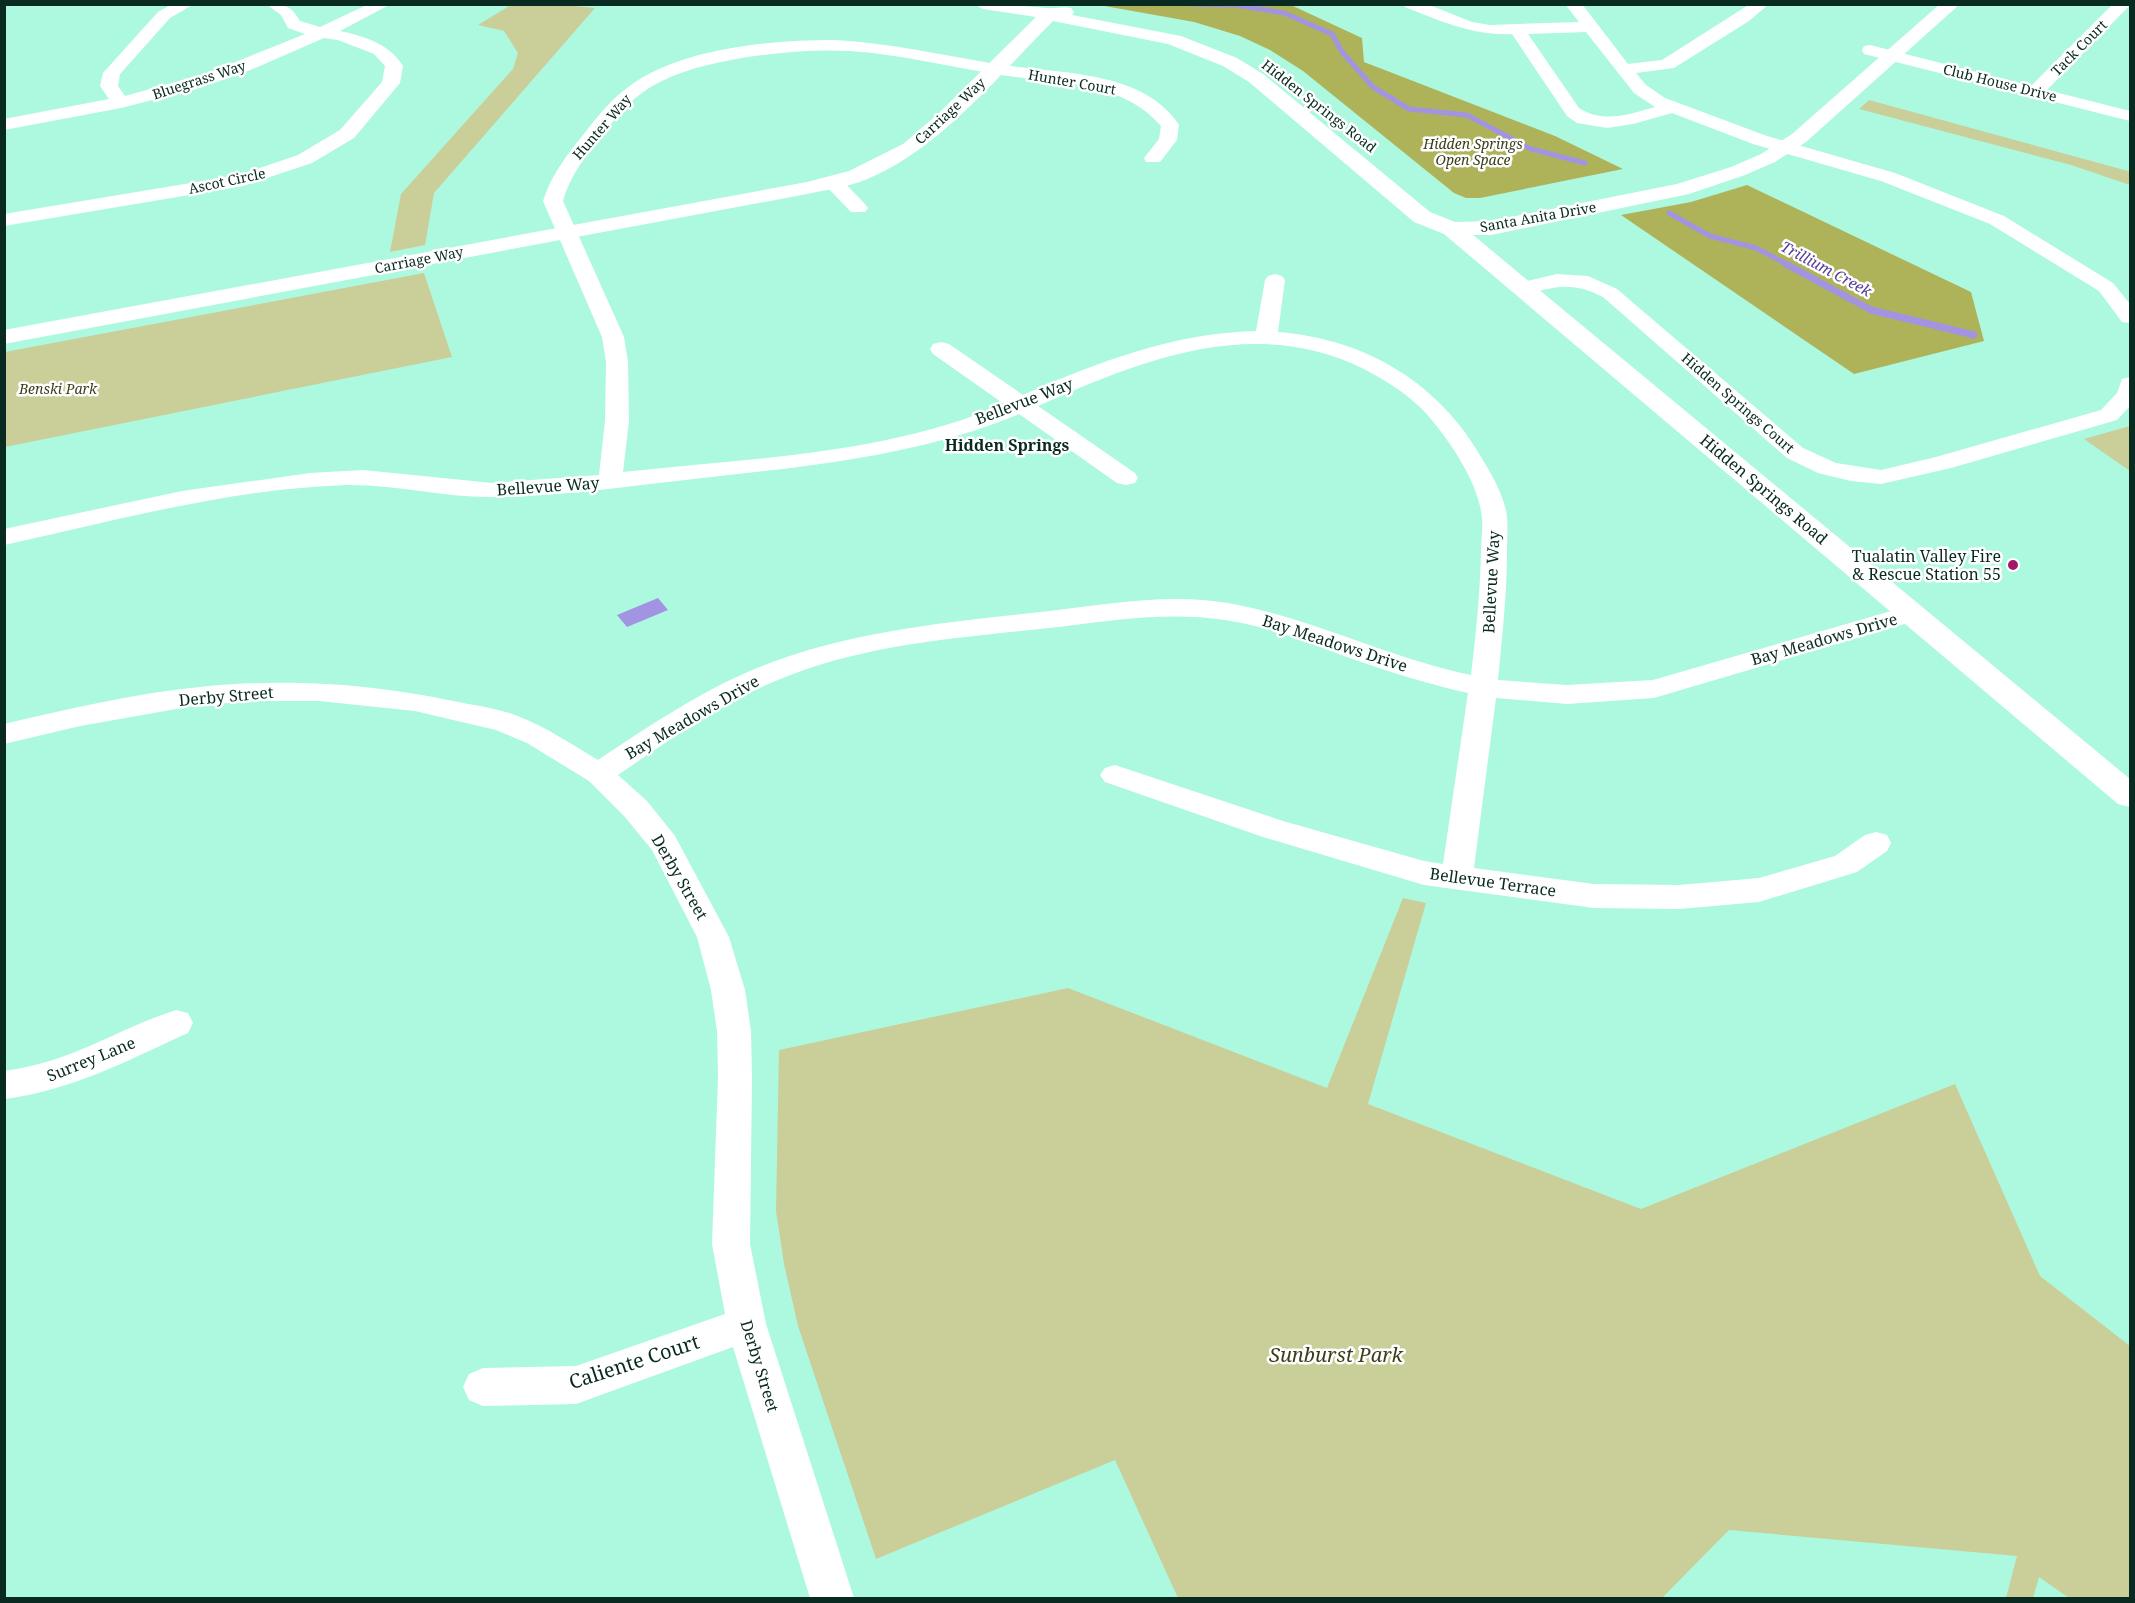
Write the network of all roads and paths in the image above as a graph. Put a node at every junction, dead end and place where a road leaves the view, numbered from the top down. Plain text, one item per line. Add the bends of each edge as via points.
1 (186, 4) edge
2 (274, 4) edge
3 (383, 4) edge
4 (983, 4) edge
5 (1411, 4) edge
6 (1573, 4) edge
7 (1761, 4) edge
8 (1924, 4) edge
9 (1951, 4) edge
10 (2124, 4) edge
11 (1050, 14) junction
12 (2103, 25) junction
13 (1591, 27) junction
14 (2121, 29) dead end
15 (1517, 30) junction
16 (322, 32) junction
17 (1885, 38) joint
18 (1894, 56) junction
19 (1271, 66) dead end
20 (995, 69) junction
21 (1623, 69) junction
22 (2035, 92) junction
23 (121, 103) junction
24 (1670, 108) junction
25 (2130, 116) edge
26 (1783, 124) dead end
27 (4, 125) edge
28 (1760, 140) junction
29 (1784, 148) junction
30 (1153, 158) dead end
31 (833, 182) junction
32 (1441, 204) dead end
33 (858, 208) dead end
34 (4, 220) edge
35 (1452, 229) junction
36 (565, 233) junction
37 (1275, 280) dead end
38 (1522, 288) junction
39 (2130, 317) edge
40 (4, 337) edge
41 (1266, 337) junction
42 (940, 349) dead end
43 (2130, 384) edge
44 (1020, 405) junction
45 (1126, 478) dead end
46 (610, 481) junction
47 (4, 537) edge
48 (1912, 613) junction
49 (1484, 685) junction
50 (4, 734) edge
51 (599, 774) junction
52 (1115, 775) dead end
53 (2130, 796) edge
54 (1876, 843) dead end
55 (1457, 878) junction
56 (176, 1023) dead end
57 (4, 1085) edge
58 (746, 1324) junction
59 (483, 1387) dead end
60 (832, 1599) edge

1 - 23 street via 164,15 112,73 109,86
2 - 16 street via 287,12 294,24
3 - 16 street, Bluegrass Way
4 - 11 main road, Hidden Springs Road
5 - 15 street via 1468,26
6 - 13 street
7 - 21 street via 1668,64
8 - 17 main road
9 - 18 main road, Santa Anita Drive
10 - 12 street, Tack Court
11 - 19 main road, Hidden Springs Road via 1076,11 1197,33
11 - 20 main road, Carriage Way
11 - 35 main road, Hidden Springs Road via 1068,21 1167,38 1227,60 1256,78 1422,217
12 - 14 street
12 - 22 street, Tack Court
13 - 15 street
13 - 21 street
15 - 24 street via 1573,112 1586,121 1609,123
16 - 23 street, Bluegrass Way via 219,76
16 - 34 street, Ascot Circle via 380,50 394,66 387,88 356,126 335,143 286,167 243,180
17 - 18 street, Club House Drive
18 - 22 street, Club House Drive
18 - 29 main road, Santa Anita Drive
20 - 30 street, Hunter Court via 1095,84 1144,99 1170,125 1168,140
20 - 31 main road, Carriage Way via 910,148 878,166
20 - 36 street, Hunter Way via 872,49 823,46 754,50 669,71 625,97 561,177 553,201
21 - 24 street via 1640,89
22 - 25 street, Club House Drive
23 - 27 street, Bluegrass Way
24 - 28 street
26 - 28 main road, Santa Anita Drive
28 - 29 street
28 - 35 main road, Santa Anita Drive via 1726,159 1689,171 1477,217
29 - 35 main road, Santa Anita Drive via 1738,171 1681,189 1491,228
29 - 39 street via 1888,177 1996,220 2106,287
31 - 33 street
31 - 36 main road, Carriage Way
32 - 35 main road, Hidden Springs Road via 1449,211
35 - 38 main road, Hidden Springs Road
36 - 40 main road, Carriage Way
36 - 46 street, Hunter Way via 613,337 617,420
37 - 41 street
38 - 43 street, Hidden Springs Court via 1565,278 1597,284 1795,453 1851,474 1881,477 2109,415 2128,395
38 - 48 main road, Hidden Springs Road
41 - 44 street, Bellevue Way via 1206,340 1156,350
41 - 49 street, Bellevue Way via 1345,352 1400,381 1431,405 1451,428 1473,464 1494,515 1494,577
42 - 44 street
44 - 45 street
44 - 46 street, Bellevue Way via 885,447
46 - 47 street, Bellevue Way via 488,490 352,478 272,485 204,494
48 - 49 street, Bay Meadows Drive via 1653,689 1618,695 1526,693
48 - 53 main road, Hidden Springs Road
49 - 51 street, Bay Meadows Drive via 1424,673 1293,627 1246,615 1183,608 1133,609 914,635 790,666 720,697
49 - 55 street, Bellevue Way
50 - 51 street, Derby Street via 80,716 199,696 320,692 415,702 504,722 537,736
51 - 58 street, Derby Street via 664,844 713,937 728,990 735,1077 730,1244
52 - 55 street, Bellevue Terrace via 1274,829 1424,873
54 - 55 street, Bellevue Terrace via 1846,864 1759,890 1715,896 1594,896
56 - 57 street, Surrey Lane via 72,1069 26,1084
58 - 59 street, Caliente Court via 576,1385
58 - 60 street, Derby Street

